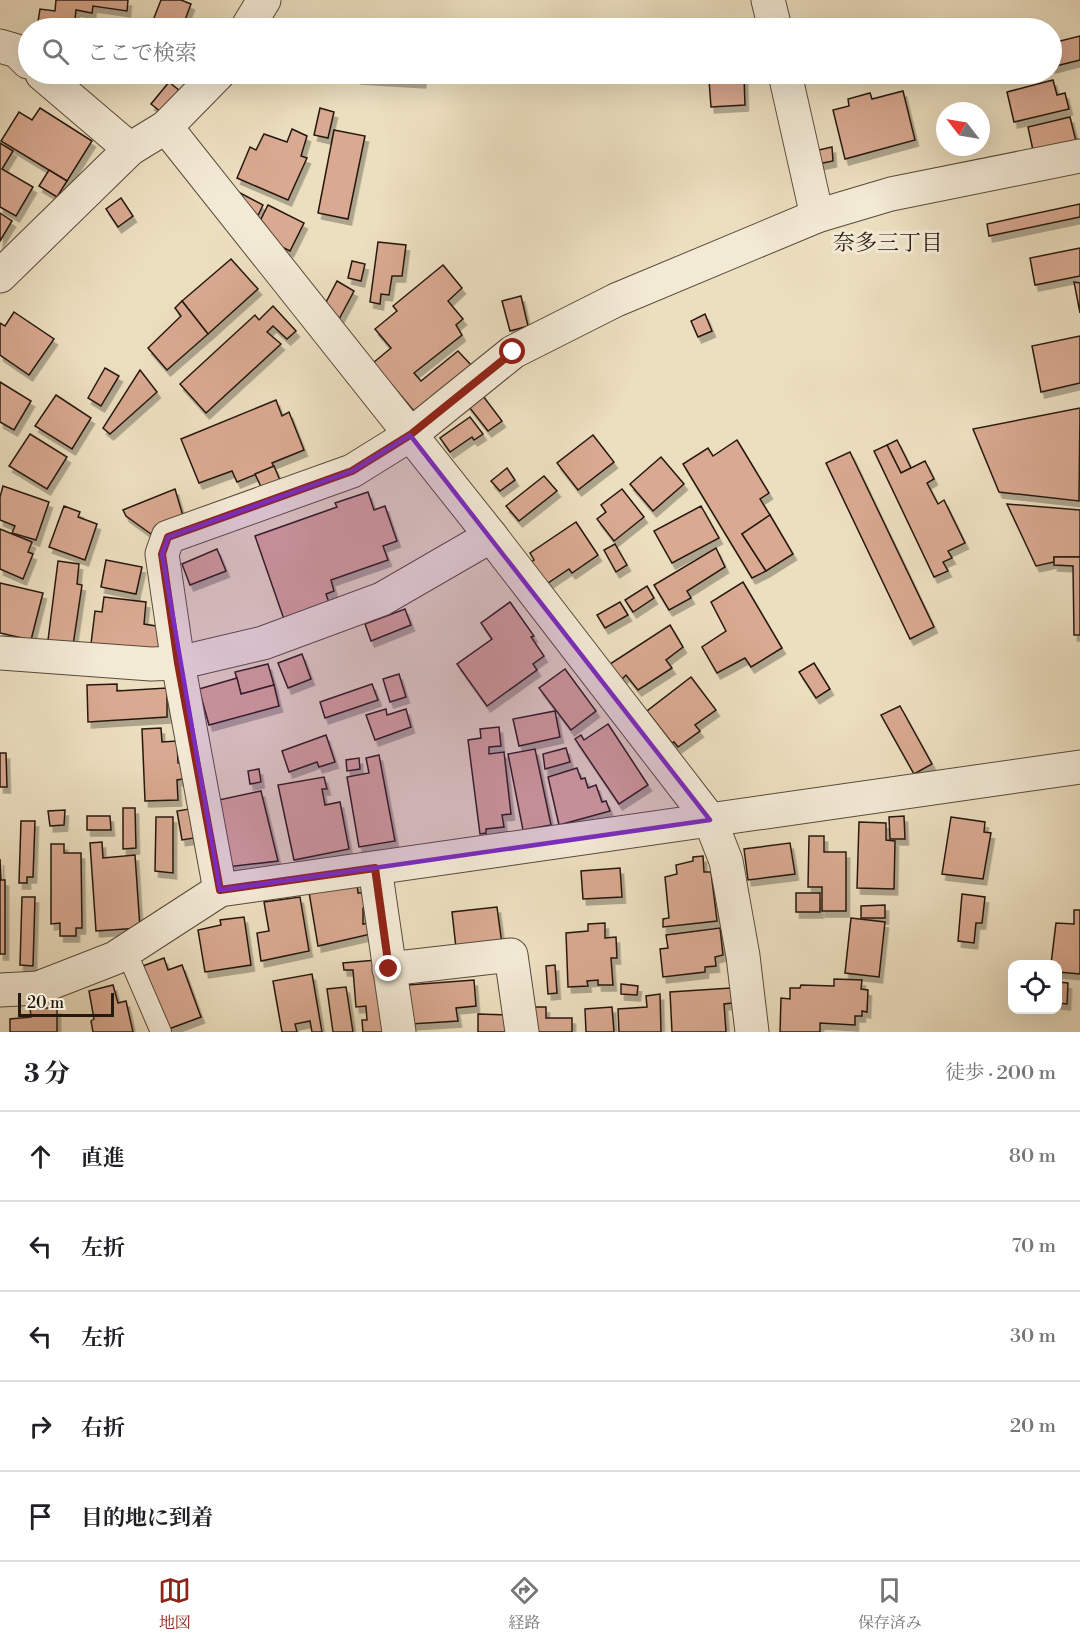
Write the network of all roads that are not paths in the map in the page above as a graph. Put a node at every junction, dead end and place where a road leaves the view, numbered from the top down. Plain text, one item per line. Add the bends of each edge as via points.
1 (264, 0) edge
2 (768, 0) edge
3 (253, 18) edge
4 (772, 18) edge
5 (0, 46) edge
6 (18, 52) edge
7 (54, 84) edge
8 (208, 84) edge
9 (787, 84) edge
10 (166, 127) junction
11 (130, 149) junction
12 (1080, 156) edge
13 (817, 216) junction
14 (0, 276) edge
15 (410, 435) junction
16 (491, 536) junction
17 (0, 653) edge
18 (178, 663) junction
19 (1080, 767) edge
20 (710, 820) junction
21 (375, 868) junction
22 (220, 890) junction
23 (126, 951) junction
24 (389, 969) junction
25 (0, 990) edge
26 (160, 1032) edge
27 (399, 1032) edge
28 (522, 1032) edge
29 (752, 1032) edge

1 - 3 street
2 - 4 street
5 - 6 street
7 - 11 street
8 - 10 street
9 - 13 street
10 - 11 street
10 - 15 street
11 - 14 street
12 - 13 street via 891,194
13 - 15 street via 616,300 513,352
15 - 16 street
15 - 18 street via 352,471 168,537 162,554
16 - 18 street via 382,599 263,643
16 - 20 street
17 - 18 street
18 - 22 street
19 - 20 street
20 - 21 street
20 - 29 street via 726,861
21 - 22 street
21 - 24 street
22 - 23 street
23 - 25 street via 38,988
23 - 26 lane
24 - 27 street
24 - 28 street via 511,955

